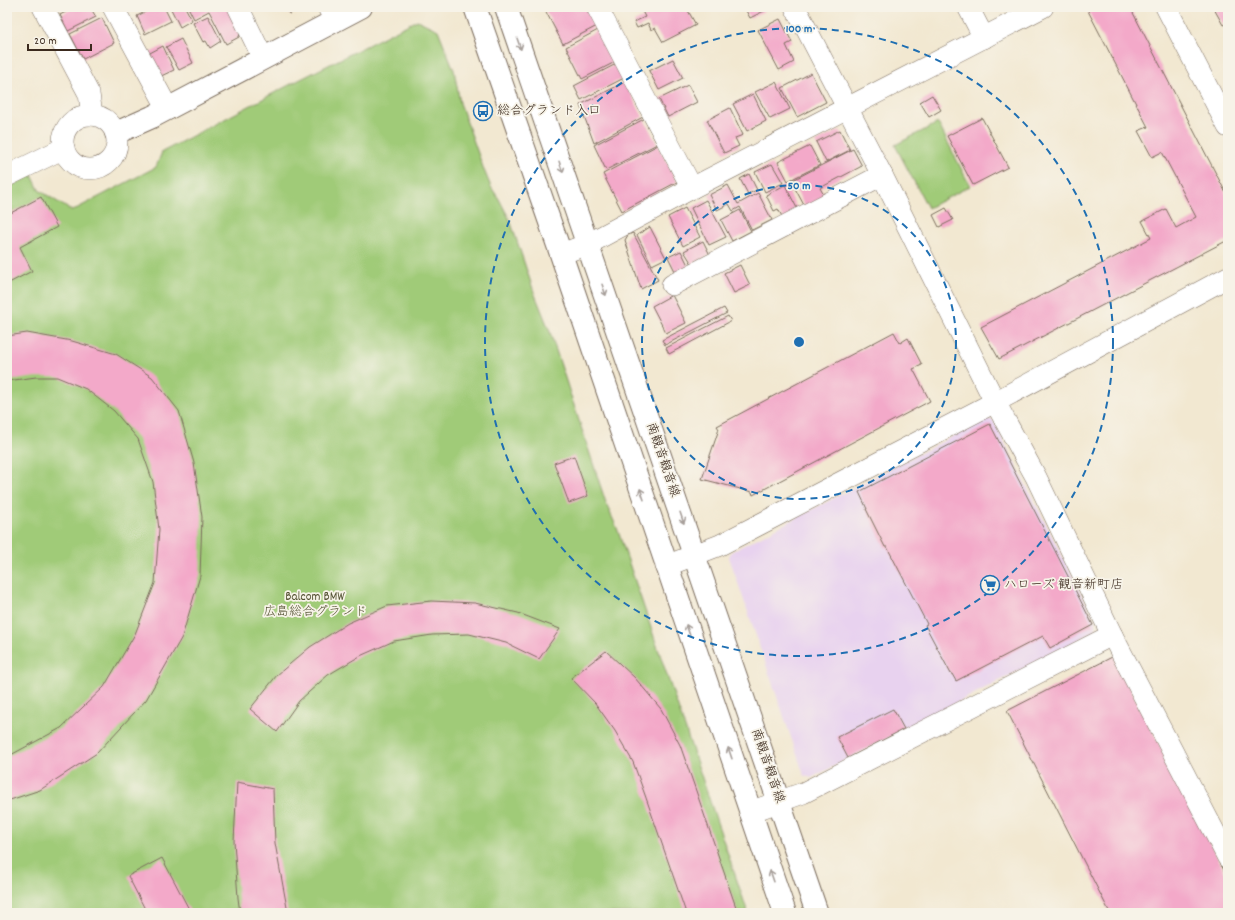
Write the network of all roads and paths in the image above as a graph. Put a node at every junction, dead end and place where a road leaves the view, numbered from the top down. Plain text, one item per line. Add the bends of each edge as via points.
1 (43, 7) edge
2 (114, 7) edge
3 (238, 7) edge
4 (361, 7) edge
5 (475, 7) edge
6 (506, 7) edge
7 (597, 7) edge
8 (795, 7) edge
9 (968, 7) edge
10 (1043, 7) edge
11 (1166, 7) edge
12 (332, 14) edge
13 (984, 38) junction
14 (263, 58) junction
15 (848, 108) junction
16 (168, 109) junction
17 (92, 115) junction
18 (1228, 127) edge
19 (116, 133) junction
20 (64, 148) junction
21 (7, 176) edge
22 (882, 176) junction
23 (692, 188) junction
24 (588, 244) junction
25 (561, 254) junction
26 (1228, 277) edge
27 (672, 285) dead end
28 (995, 402) junction
29 (695, 555) junction
30 (666, 566) junction
31 (1112, 634) junction
32 (780, 802) junction
33 (750, 812) junction
34 (1228, 858) edge
35 (785, 913) edge
36 (817, 913) edge

1 - 17 street via 89,94
2 - 16 street
3 - 14 street
4 - 12 main road
5 - 25 main road
6 -> 24 main road, 南観音観音線
7 - 23 street
8 - 15 street
9 - 13 street
10 - 13 street
11 - 18 street
12 - 14 main road
13 - 15 street
14 - 16 main road
15 - 22 street
15 - 23 street
16 - 19 main road
17 - 19 street via 107,120
17 - 20 street via 76,119 69,125 63,140
19 - 20 street via 118,144 115,155 98,169 87,170 76,166 68,158
20 - 21 street
22 - 27 street
22 - 28 street
23 - 24 street
24 - 25 street
24 -> 29 main road, 南観音観音線
30 -> 25 main road
26 - 28 street
28 - 29 street via 720,545
28 - 31 street via 1036,477
29 - 30 street
29 - 32 main road, 南観音観音線
33 -> 30 main road
31 - 32 street via 804,793
31 - 34 street
32 - 33 street
32 - 36 main road, 南観音観音線
35 -> 33 main road

